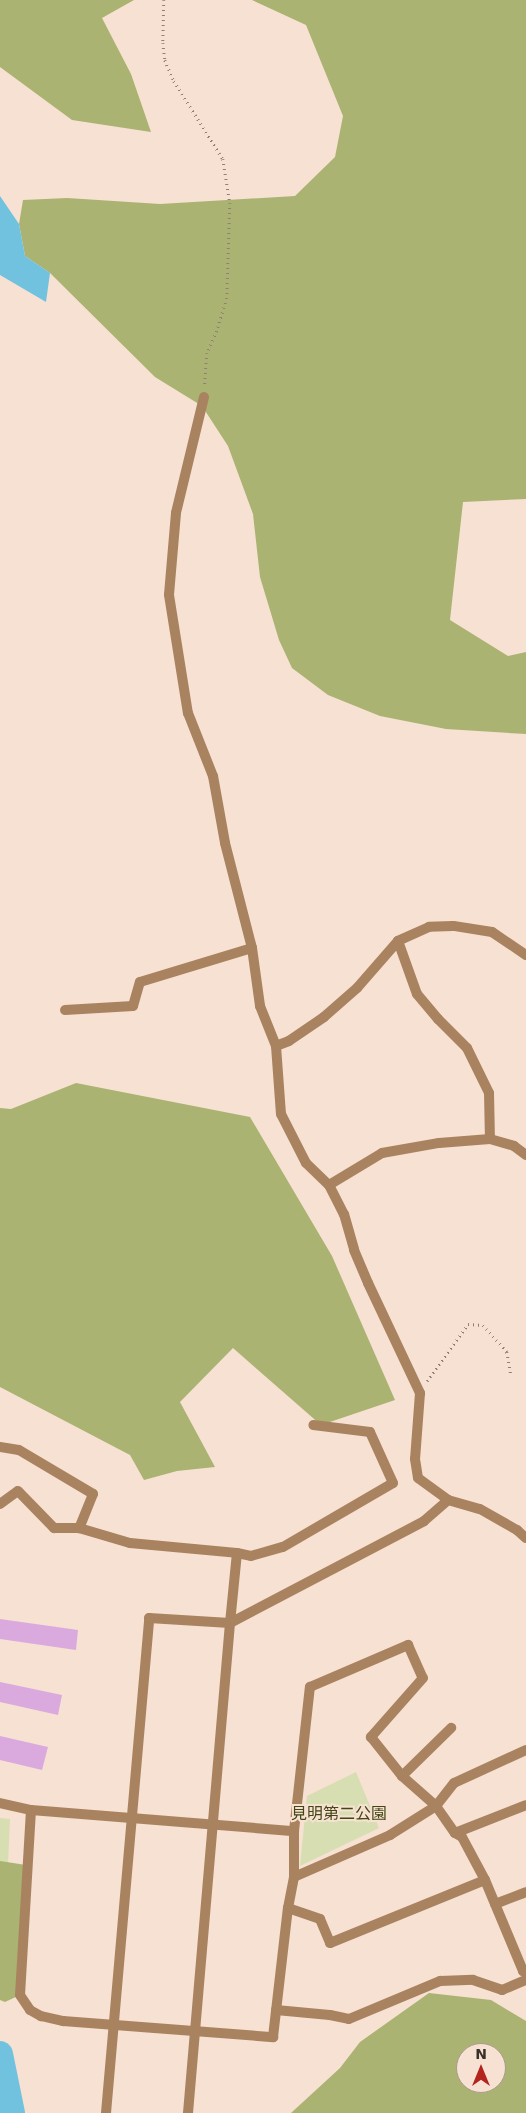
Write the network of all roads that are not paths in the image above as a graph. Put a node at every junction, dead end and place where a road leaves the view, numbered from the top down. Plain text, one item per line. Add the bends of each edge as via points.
1 (204, 397) road end
2 (398, 941) junction
3 (252, 948) junction
4 (526, 954) edge
5 (65, 1010) dead end
6 (276, 1046) junction
7 (490, 1139) junction
8 (526, 1155) edge
9 (329, 1185) junction
10 (313, 1425) dead end
11 (0, 1447) edge
12 (448, 1500) junction
13 (0, 1504) edge
14 (79, 1528) junction
15 (526, 1538) edge
16 (237, 1553) junction
17 (230, 1623) junction
18 (451, 1728) dead end
19 (526, 1750) edge
20 (402, 1776) junction
21 (0, 1802) edge
22 (526, 1805) edge
23 (436, 1806) junction
24 (31, 1810) junction
25 (130, 1818) junction
26 (214, 1825) junction
27 (294, 1830) junction
28 (454, 1833) junction
29 (294, 1877) junction
30 (485, 1880) junction
31 (526, 1892) edge
32 (495, 1904) junction
33 (288, 1908) junction
34 (526, 1972) edge
35 (526, 1980) edge
36 (276, 2010) junction
37 (114, 2025) junction
38 (195, 2031) junction
39 (106, 2113) edge
40 (188, 2113) edge

1 - 3 street via 176,513 169,595 188,713 213,776 225,843
2 - 4 street via 429,927 453,926 492,932
2 - 6 street via 357,988 324,1017
2 - 7 street via 417,994 467,1048 489,1093
3 - 5 street via 140,982 133,1006
3 - 6 street via 260,1006
6 - 9 street via 282,1114 306,1163
7 - 8 street via 514,1146
7 - 9 street via 439,1143 382,1153
9 - 12 street via 344,1214 368,1283 420,1393 415,1459 418,1478
10 - 16 street via 370,1432 393,1483 283,1547 251,1556
11 - 14 street via 19,1450 93,1494
12 - 15 street via 480,1509
12 - 17 street via 424,1522
13 - 14 street via 18,1491 54,1528
14 - 16 street via 130,1543
16 - 17 street
17 - 25 street via 149,1618
17 - 26 street
18 - 20 street
19 - 23 street via 454,1784
20 - 23 street
20 - 27 street via 371,1737 422,1678 408,1645 310,1687
21 - 24 street
22 - 28 street
23 - 28 street
23 - 29 street via 390,1835
24 - 25 street
24 - 37 street via 20,1995 30,2010 40,2016
25 - 26 street
25 - 37 street
26 - 27 street
26 - 38 street
27 - 29 street
28 - 30 street via 462,1837
29 - 33 street
30 - 32 street
30 - 33 street via 330,1943 320,1919
31 - 32 street
32 - 34 street
33 - 36 street
35 - 36 street via 502,1990 473,1980 440,1981 349,2019
36 - 38 street via 273,2037
37 - 38 street
37 - 39 street
38 - 40 street

